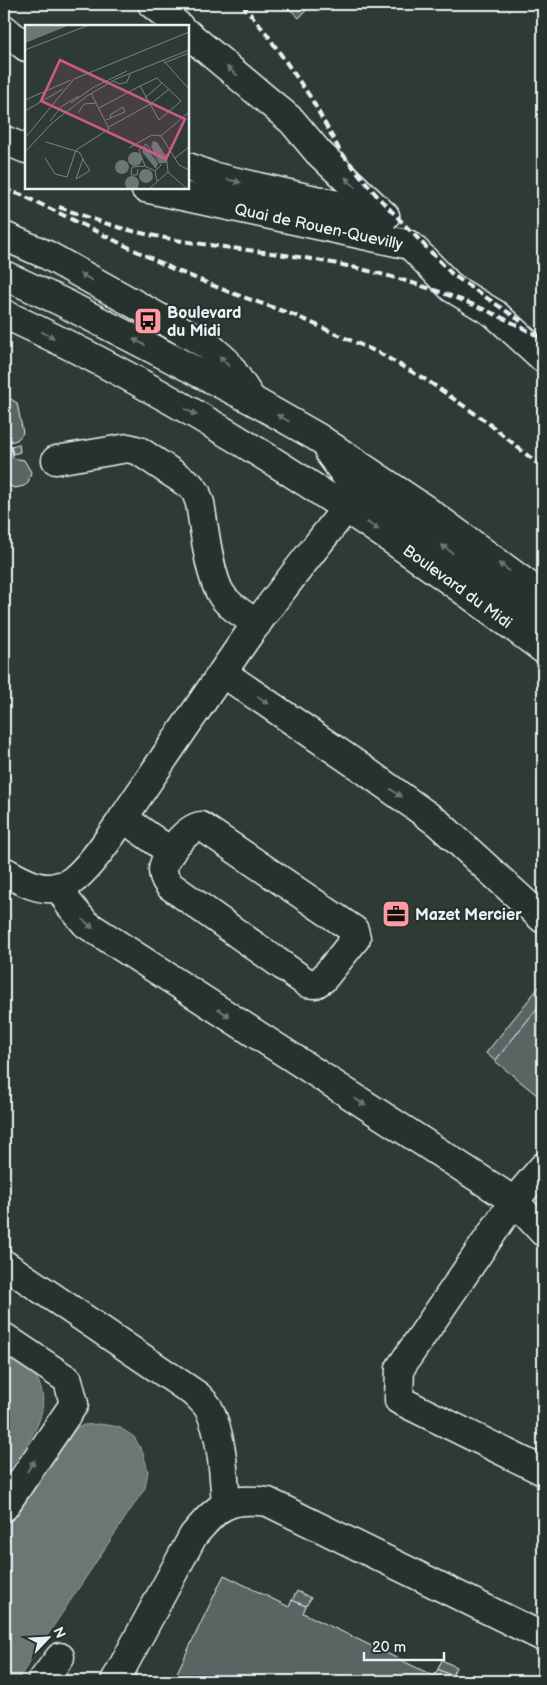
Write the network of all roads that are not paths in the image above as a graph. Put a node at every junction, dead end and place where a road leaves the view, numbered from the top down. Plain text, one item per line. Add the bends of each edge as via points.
1 (152, 4) edge
2 (178, 25) edge
3 (4, 29) edge
4 (189, 35) edge
5 (25, 46) edge
6 (4, 140) edge
7 (25, 149) edge
8 (189, 167) edge
9 (150, 189) edge
10 (385, 216) junction
11 (4, 236) edge
12 (410, 245) junction
13 (4, 275) edge
14 (4, 314) edge
15 (543, 358) edge
16 (252, 400) junction
17 (317, 437) junction
18 (56, 460) dead end
19 (352, 500) junction
20 (543, 596) edge
21 (543, 618) edge
22 (257, 624) junction
23 (543, 649) edge
24 (222, 672) junction
25 (123, 818) junction
26 (171, 852) junction
27 (4, 871) edge
28 (59, 886) junction
29 (543, 919) edge
30 (543, 1167) edge
31 (514, 1201) junction
32 (543, 1232) edge
33 (4, 1264) edge
34 (4, 1337) edge
35 (543, 1471) edge
36 (226, 1505) junction
37 (4, 1507) edge
38 (543, 1637) edge
39 (60, 1656) dead end
40 (42, 1681) edge
41 (115, 1681) edge

1 - 2 main road
3 - 5 main road
10 -> 4 main road via 318,152 292,121
6 - 7 main road
8 -> 10 main road via 211,176
9 - 12 main road, Quai de Rouen-Quevilly
10 - 12 main road
16 -> 11 main road via 226,361 209,346 47,255
12 - 15 main road, Quai de Rouen-Quevilly via 452,288 495,314
16 -> 13 main road, Boulevard du Midi
14 -> 19 main road, Boulevard du Midi via 118,371 292,473
17 -> 16 main road, Boulevard du Midi
17 - 19 main road, Boulevard du Midi
20 -> 17 main road, Boulevard du Midi via 426,510
18 - 22 main road via 128,448 139,450 190,485 200,503 215,582 222,596
21 -> 19 main road, Boulevard du Midi via 412,524
19 - 22 main road
19 -> 23 main road, Boulevard du Midi via 407,549
22 - 24 main road
24 - 25 main road
24 -> 29 main road via 438,823
25 - 26 main road
25 - 28 main road via 83,871 67,884
26 - 26 main road via 186,832 201,826 354,930 356,938 323,979 315,984 307,983 169,885 163,868
27 - 28 main road via 38,888
28 -> 31 main road via 86,924
30 - 31 main road
31 - 32 main road
31 - 35 main road via 400,1368 400,1400
33 - 36 main road via 197,1395 207,1406 220,1445
37 -> 34 main road via 74,1404 68,1380
36 - 38 main road via 248,1500 268,1502
36 - 41 main road via 211,1515 193,1536
39 - 40 main road

